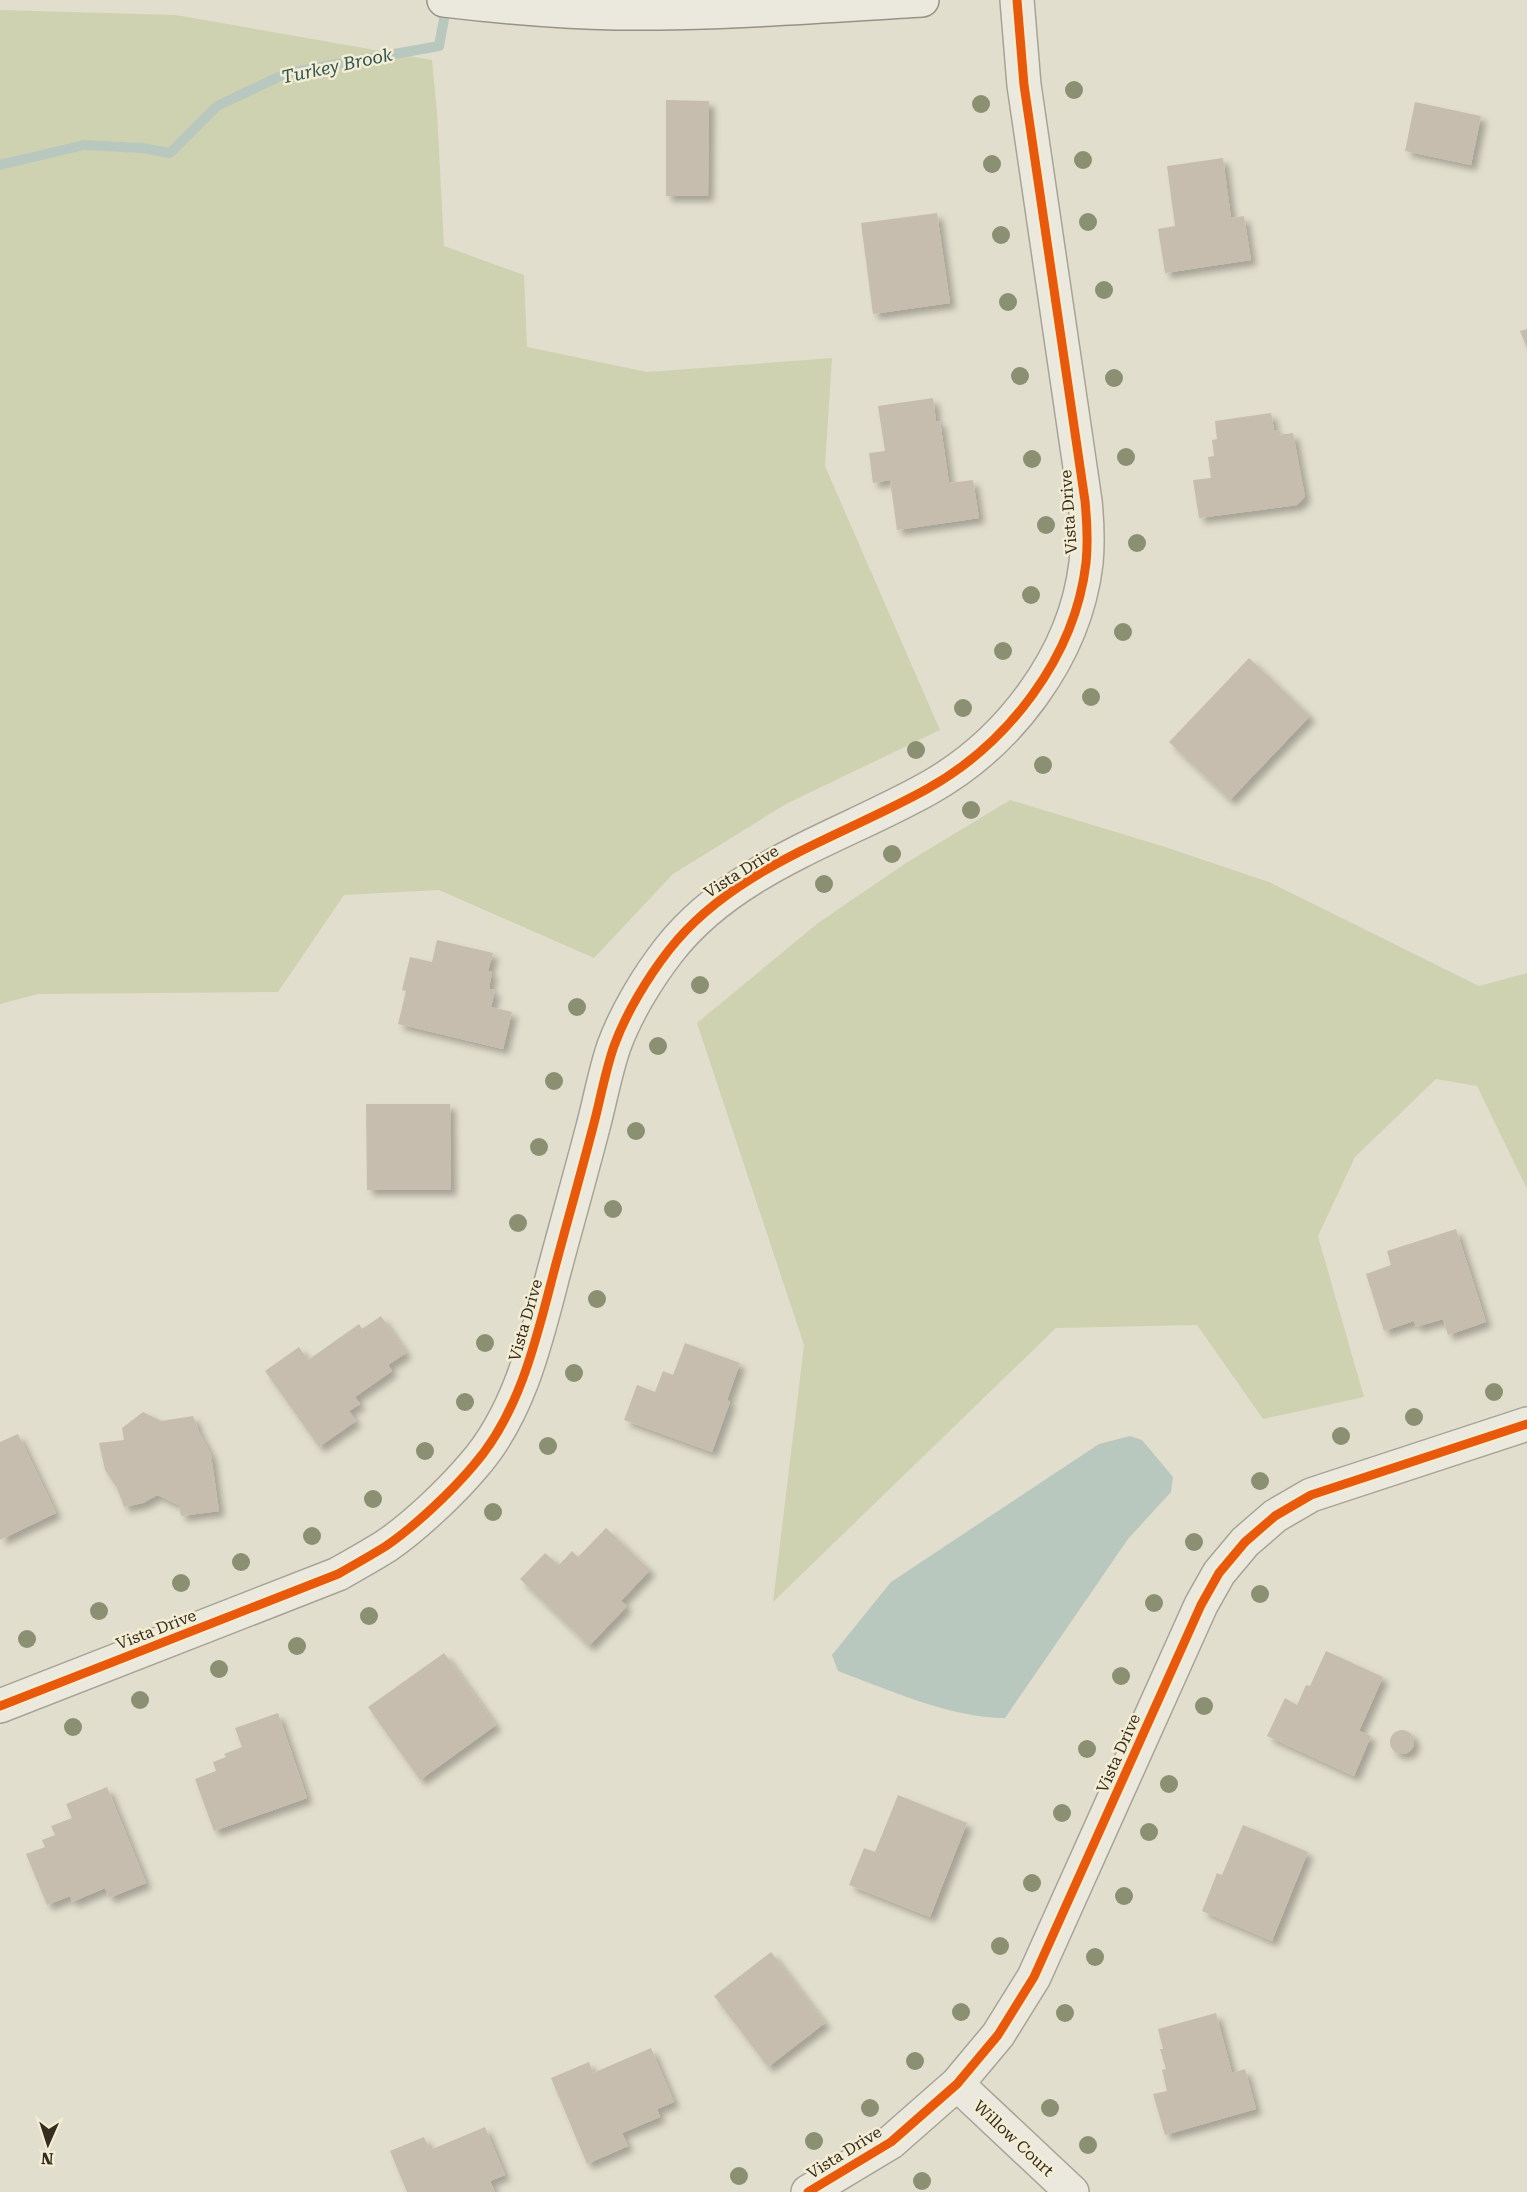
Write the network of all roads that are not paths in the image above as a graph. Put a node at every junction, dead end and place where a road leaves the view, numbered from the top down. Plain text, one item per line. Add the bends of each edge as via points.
1 (444, 0) edge
2 (922, 0) edge
3 (1017, 0) edge
4 (1527, 1424) edge
5 (0, 1706) edge
6 (957, 2084) junction
7 (808, 2192) edge
8 (1072, 2192) edge

1 - 2 street via 595,12
3 - 5 street, Vista Drive via 1024,85 1087,524 1086,565 1074,613 1065,640 1040,684 993,740 929,788 799,852 728,893 694,921 651,974 615,1045 529,1361 507,1417 475,1465 388,1545 338,1574
4 - 6 street, Vista Drive via 1311,1495 1275,1516 1245,1542 1219,1573 1201,1605 1034,1977 998,2035
6 - 7 street, Vista Drive via 891,2142
6 - 8 street, Willow Court

